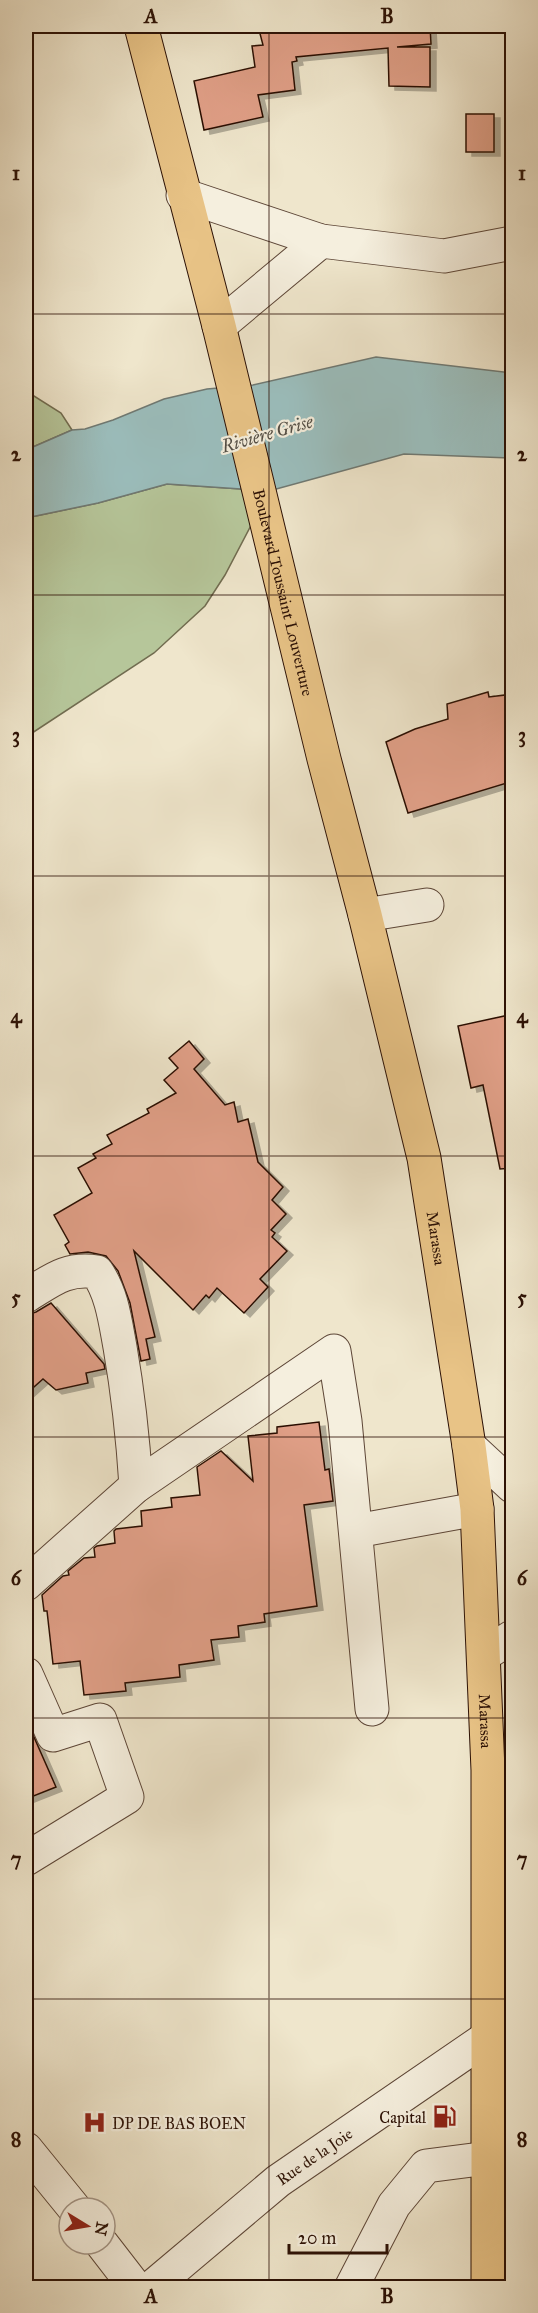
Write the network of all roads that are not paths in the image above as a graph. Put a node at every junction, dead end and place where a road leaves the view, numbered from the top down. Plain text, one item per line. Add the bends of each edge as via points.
1 (141, 26) edge
2 (183, 195) junction
3 (321, 241) junction
4 (513, 243) edge
5 (221, 334) junction
6 (427, 905) dead end
7 (365, 915) junction
8 (424, 1158) joint
9 (26, 1296) edge
10 (469, 1446) junction
11 (136, 1486) junction
12 (513, 1486) edge
13 (477, 1509) junction
14 (356, 1532) junction
15 (26, 1584) edge
16 (513, 1637) edge
17 (485, 1654) junction
18 (26, 1674) edge
19 (372, 1709) dead end
20 (26, 1859) edge
21 (500, 2039) edge
22 (26, 2149) edge
23 (500, 2161) edge
24 (64, 2196) edge
25 (111, 2256) edge
26 (136, 2288) edge
27 (151, 2288) edge
28 (351, 2288) edge
29 (488, 2288) edge

1 - 2 main road, Boulevard Toussaint Louverture
2 - 3 street
2 - 5 main road, Boulevard Toussaint Louverture
3 - 4 street via 444,256
3 - 5 street
5 - 7 main road, Boulevard Toussaint Louverture
6 - 7 street
7 - 8 main road, Boulevard Toussaint Louverture
8 - 10 main road, Marassa
9 - 11 street via 62,1274 80,1269 97,1272 105,1284 130,1401
10 - 12 street
10 - 13 main road, Marassa
11 - 14 street via 334,1351
11 - 15 street
13 - 14 street
13 - 17 main road, Marassa
14 - 19 street
16 - 17 street
17 - 21 main road, Marassa
18 - 20 street via 53,1735 100,1720 127,1797
21 - 23 main road, Marassa
21 - 27 street, Rue de la Joie via 278,2181
22 - 24 street
23 - 28 street via 426,2166 394,2205
23 - 29 main road, Marassa
25 - 26 street

